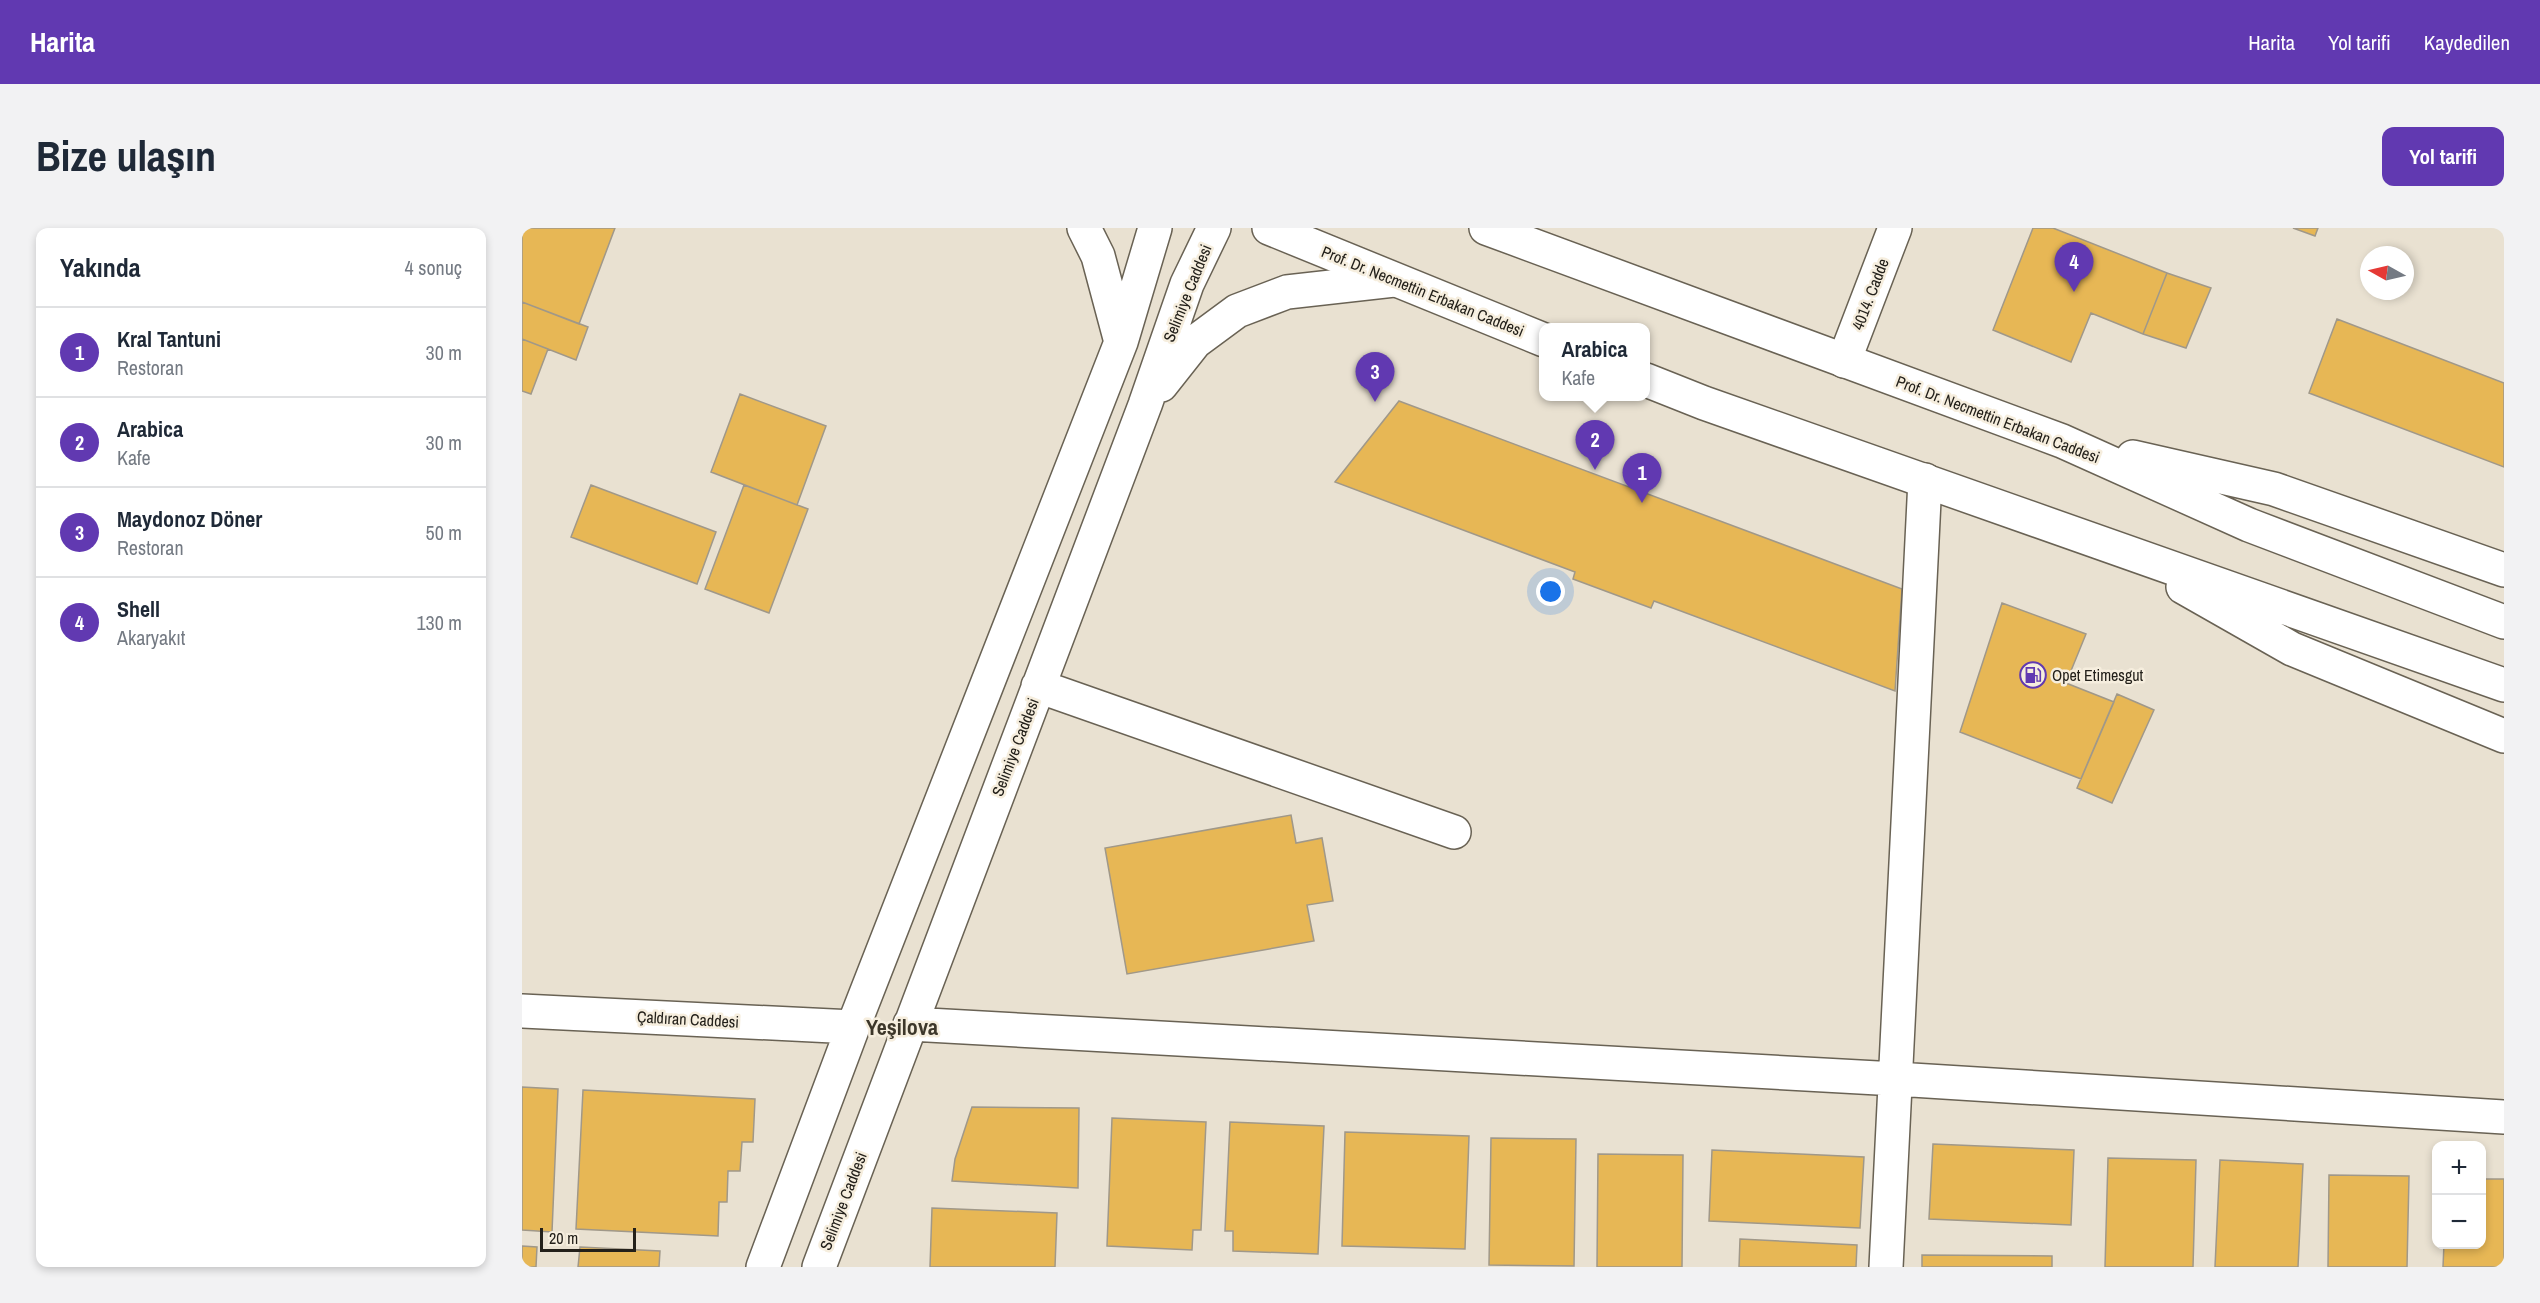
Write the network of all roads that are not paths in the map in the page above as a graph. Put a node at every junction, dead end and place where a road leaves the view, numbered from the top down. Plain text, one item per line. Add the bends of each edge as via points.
1 (1084, 228) edge
2 (1155, 228) edge
3 (1214, 228) edge
4 (1269, 228) edge
5 (1486, 228) edge
6 (1895, 228) edge
7 (1394, 280) junction
8 (1539, 338) edge
9 (1121, 342) junction
10 (1844, 361) junction
11 (1650, 382) edge
12 (1145, 405) junction
13 (2062, 441) junction
14 (1925, 480) junction
15 (2111, 546) junction
16 (2504, 570) edge
17 (2504, 622) edge
18 (2504, 685) edge
19 (1038, 686) junction
20 (2504, 736) edge
21 (1455, 832) dead end
22 (522, 1011) edge
23 (910, 1024) junction
24 (853, 1027) junction
25 (1896, 1079) junction
26 (2504, 1117) edge
27 (763, 1267) edge
28 (819, 1267) edge
29 (1886, 1267) edge

1 - 9 street via 1098,256
2 - 9 street
3 - 12 street, Selimiye Caddesi via 1187,284
4 - 7 street, Prof. Dr. Necmettin Erbakan Caddesi
5 - 10 street, Prof. Dr. Necmettin Erbakan Caddesi
6 - 10 street, 4014. Cadde
7 - 8 street, Prof. Dr. Necmettin Erbakan Caddesi
7 - 12 street via 1287,292 1237,311 1195,342
9 - 24 street
10 - 13 street, Prof. Dr. Necmettin Erbakan Caddesi
11 - 14 street
12 - 19 street, Selimiye Caddesi
13 - 16 street via 2274,489
13 - 17 street, Prof. Dr. Necmettin Erbakan Caddesi via 2249,525
14 - 15 street
14 - 25 street
15 - 18 street
15 - 20 street via 2292,650
19 - 21 street
19 - 23 street, Selimiye Caddesi
22 - 24 street, Çaldıran Caddesi
23 - 25 street
23 - 28 street, Selimiye Caddesi
24 - 27 street
25 - 26 street
25 - 29 street

